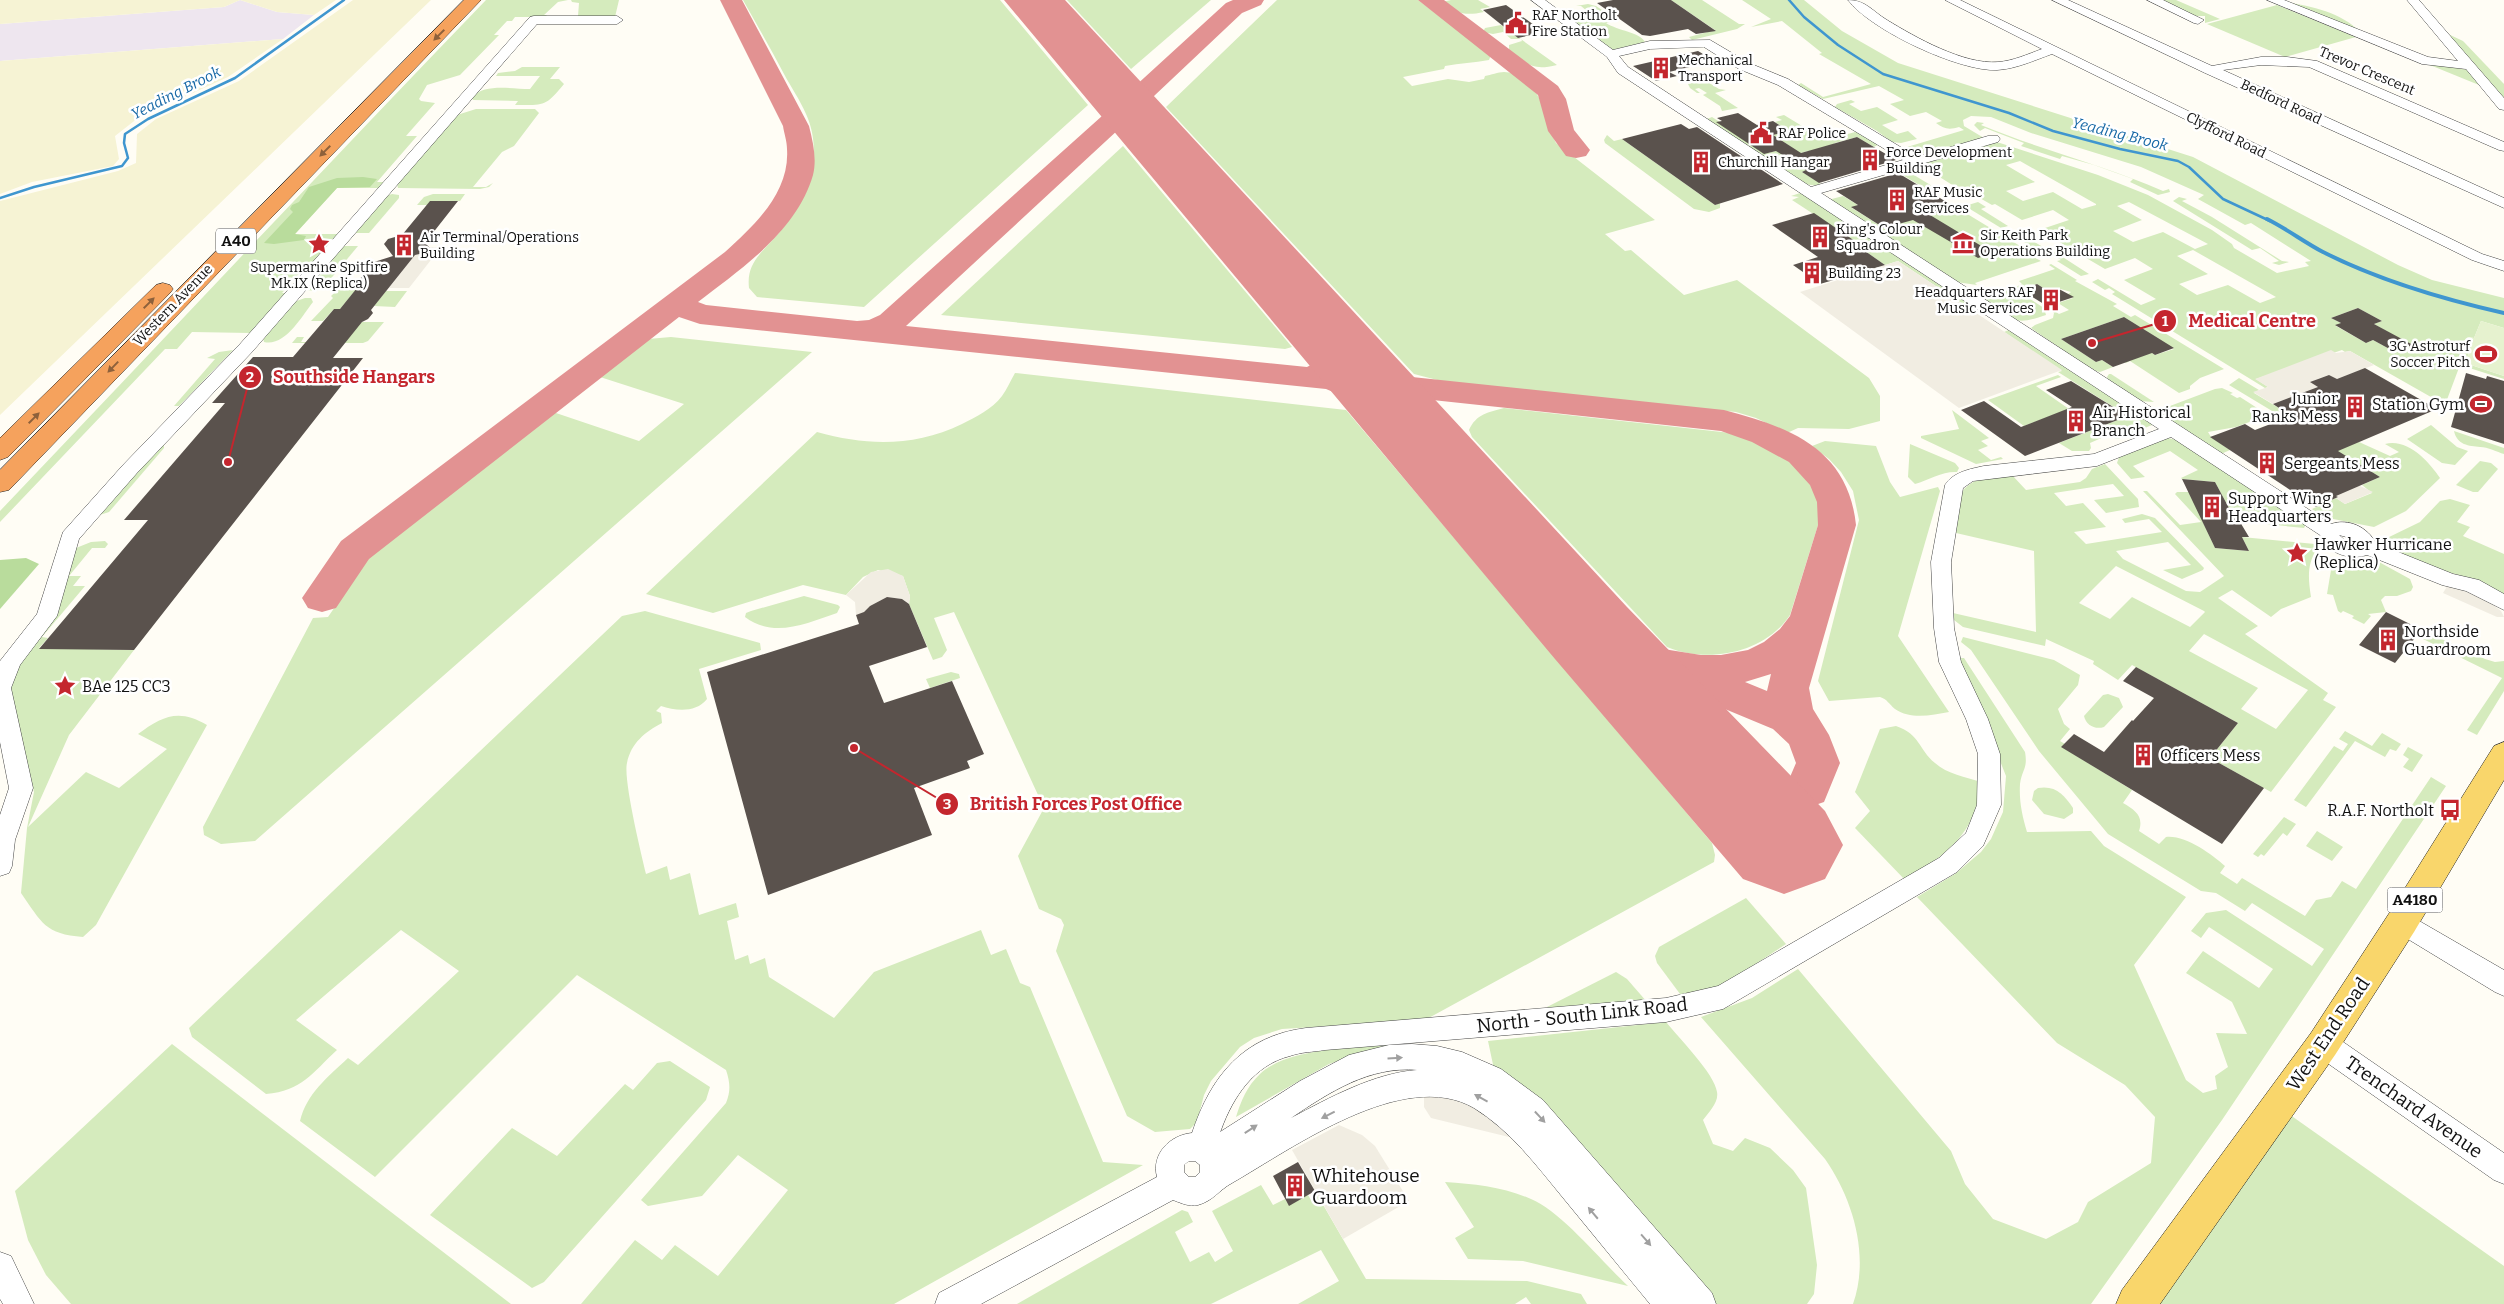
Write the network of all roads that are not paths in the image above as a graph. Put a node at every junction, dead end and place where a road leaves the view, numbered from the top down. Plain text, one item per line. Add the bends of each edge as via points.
1 (454, 0) edge
2 (473, 0) edge
3 (1537, 0) edge
4 (1854, 0) edge
5 (1951, 0) edge
6 (2058, 0) edge
7 (2153, 0) edge
8 (2273, 0) edge
9 (2413, 0) edge
10 (617, 20) dead end
11 (2198, 20) dead end
12 (2053, 50) junction
13 (1611, 54) junction
14 (2471, 66) junction
15 (2210, 70) junction
16 (2504, 106) edge
17 (1993, 139) dead end
18 (2504, 147) edge
19 (1914, 161) junction
20 (1809, 192) junction
21 (2504, 204) edge
22 (232, 220) dead end
23 (2504, 266) edge
24 (176, 276) dead end
25 (2175, 429) junction
26 (0, 452) edge
27 (0, 484) edge
28 (2504, 602) edge
29 (2499, 771) edge
30 (0, 866) edge
31 (2402, 922) junction
32 (2504, 984) edge
33 (2323, 1044) junction
34 (1208, 1160) junction
35 (2504, 1170) edge
36 (1174, 1183) junction
37 (0, 1267) edge
38 (19, 1304) edge
39 (950, 1304) edge
40 (1670, 1304) edge
41 (1701, 1304) edge
42 (2136, 1304) edge

1 - 22 highway, A40
2 -> 27 highway, Western Avenue / A40
3 - 13 street
4 - 12 street via 1913,40 1979,63 1999,65
5 - 12 street, Clyfford Road
6 - 15 street, Bedford Road
7 - 11 street
8 - 14 street via 2426,61
9 - 14 street
10 - 30 street via 534,20 246,348 70,537 47,616 10,662 0,688 21,788 3,840
12 - 23 street, Clyfford Road via 2477,257
13 - 19 street via 1650,45 1706,43 1744,66 1783,82
13 - 20 street via 1623,70
14 - 16 street
15 - 18 street, Trevor Crescent via 2239,62 2294,61 2312,64
15 - 21 street, Bedford Road
17 - 19 street
19 - 20 street
20 - 25 street
26 -> 24 highway, Western Avenue
25 - 28 street via 2329,532 2332,541 2346,549 2362,550 2367,546 2414,576 2472,585
25 - 34 street, North - South Link Road via 2097,460 1984,472 1967,476 1954,485 1941,562 1945,644 1989,754 1990,806 1975,839 1948,865 1722,997 1666,1010 1335,1037 1288,1044 1259,1055 1236,1073 1210,1116
29 - 31 main road, West End Road / A4180
31 - 32 street
31 - 33 main road, West End Road / A4180
33 - 35 street, Trenchard Avenue
33 - 42 main road, West End Road / A4180
34 - 36 street via 1202,1188 1184,1190
34 - 36 street via 1194,1146 1182,1149 1172,1158 1169,1171
40 -> 34 street via 1525,1130 1502,1110 1477,1095 1450,1085 1414,1081 1385,1088 1324,1116
34 -> 41 street via 1310,1090 1349,1068 1404,1057 1437,1059 1462,1065 1491,1078 1533,1109
36 - 39 street
37 - 38 street

